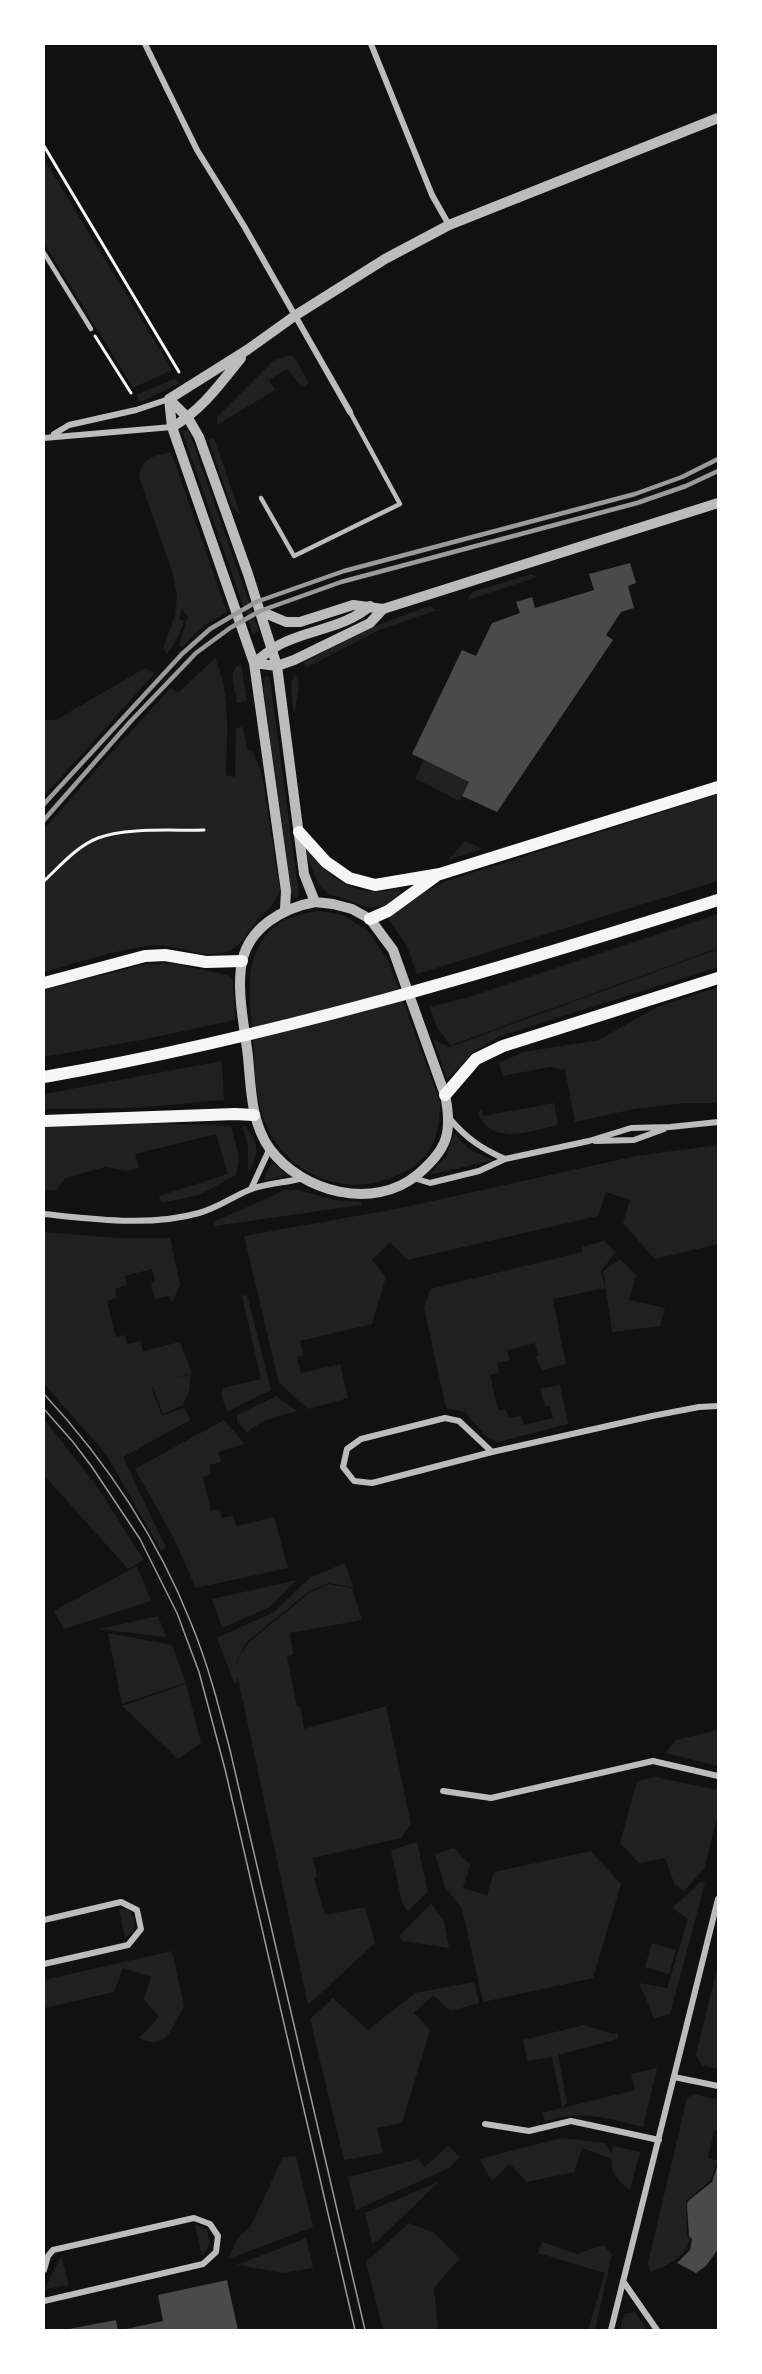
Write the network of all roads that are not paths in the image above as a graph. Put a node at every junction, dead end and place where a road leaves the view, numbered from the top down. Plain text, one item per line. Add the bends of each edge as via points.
1 (145, 44) edge
2 (371, 44) edge
3 (718, 118) edge
4 (449, 225) junction
5 (44, 253) edge
6 (296, 315) junction
7 (91, 329) road end
8 (246, 350) junction
9 (169, 399) junction
10 (350, 412) joint
11 (188, 418) junction
12 (172, 427) junction
13 (47, 437) edge
14 (261, 498) dead end
15 (718, 503) edge
16 (370, 606) junction
17 (383, 609) junction
18 (260, 611) junction
19 (272, 648) junction
20 (254, 663) junction
21 (277, 666) junction
22 (718, 787) edge
23 (299, 832) junction
24 (440, 874) junction
25 (718, 900) edge
26 (315, 902) junction
27 (285, 909) junction
28 (370, 920) junction
29 (242, 962) junction
30 (718, 978) edge
31 (44, 982) edge
32 (44, 1077) edge
33 (445, 1095) junction
34 (254, 1115) junction
35 (450, 1119) junction
36 (44, 1121) edge
37 (718, 1122) edge
38 (670, 1127) junction
39 (589, 1142) junction
40 (270, 1148) junction
41 (505, 1159) junction
42 (304, 1178) junction
43 (413, 1178) junction
44 (251, 1189) junction
45 (44, 1214) edge
46 (718, 1406) edge
47 (492, 1452) junction
48 (718, 1776) edge
49 (443, 1791) dead end
50 (718, 1899) edge
51 (44, 1920) edge
52 (44, 1964) edge
53 (674, 2077) junction
54 (718, 2086) edge
55 (485, 2124) dead end
56 (659, 2139) junction
57 (44, 2270) edge
58 (623, 2281) junction
59 (44, 2301) edge
60 (611, 2331) edge
61 (657, 2331) edge

1 - 6 street via 197,150
2 - 4 street via 432,195
3 - 4 street
4 - 6 street via 385,259
5 - 7 lane
6 - 8 street
6 - 10 street
8 - 9 street
8 - 11 street
9 - 11 street
9 - 12 street
9 - 13 street via 69,425
10 - 14 lane via 400,504 294,556
11 - 12 street
11 - 18 street via 199,437
12 - 13 street
12 - 20 street
15 - 17 street
16 - 17 street
16 - 18 street via 353,606 300,622
16 - 19 street via 357,617
17 - 21 street via 370,623
18 - 19 street
19 - 20 street
19 - 21 street
20 - 21 street
20 - 27 street via 286,891
21 - 23 street
22 - 24 main road
23 - 24 main road via 326,862 349,878 375,885
23 - 26 street via 304,874
24 - 28 main road
25 - 32 main road via 321,1018
26 - 27 street
26 - 28 street via 352,909
27 - 29 street via 250,942
28 - 33 street via 393,950
29 - 31 main road via 145,956
29 - 34 street via 241,992
30 - 33 main road via 503,1046 476,1059
33 - 35 street
34 - 36 main road
34 - 40 street
35 - 41 street via 465,1136
35 - 43 street via 438,1154
37 - 38 street
38 - 39 street via 631,1128
38 - 39 street via 634,1140
39 - 41 street
40 - 42 street
40 - 44 street
41 - 43 street via 479,1171 430,1183
42 - 43 street via 325,1188 365,1194
42 - 44 street
44 - 45 street via 199,1214 172,1218 95,1219
46 - 47 street via 652,1416
47 - 47 street via 459,1421 445,1418 362,1438 347,1449 343,1467 354,1481 372,1483
48 - 49 street via 653,1761 491,1798
50 - 53 street
51 - 52 street via 121,1902 137,1910 141,1929 128,1945
53 - 54 street
53 - 56 street
55 - 56 street via 529,2131 571,2121
56 - 58 street
57 - 59 street via 53,2250 194,2218 210,2223 218,2236 216,2252 203,2264
58 - 60 street
58 - 61 street

